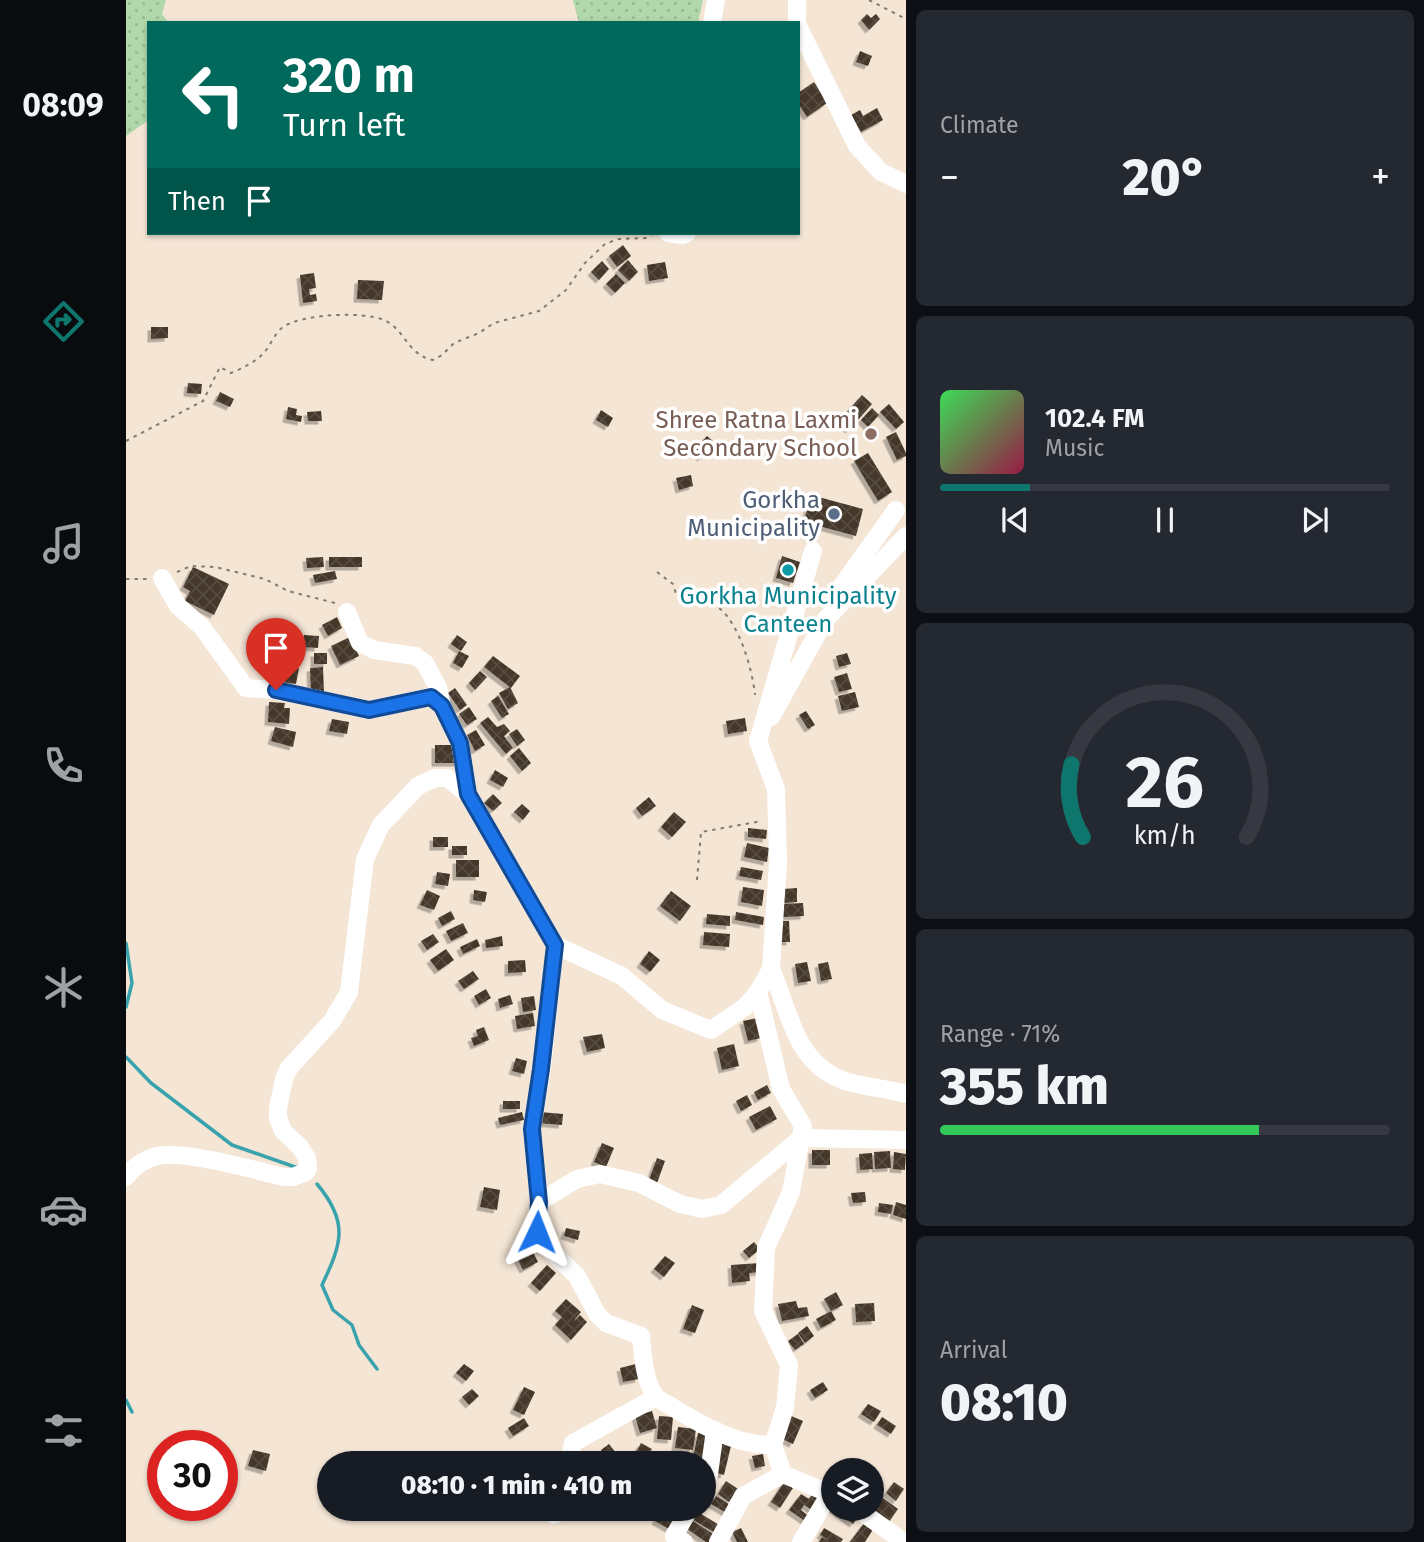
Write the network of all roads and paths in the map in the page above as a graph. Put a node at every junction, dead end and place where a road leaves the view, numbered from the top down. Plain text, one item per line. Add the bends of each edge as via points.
1 (716, 0) edge
2 (797, 0) edge
3 (869, 0) edge
4 (906, 19) edge
5 (712, 21) edge
6 (797, 21) edge
7 (800, 30) edge
8 (906, 184) edge
9 (651, 235) edge
10 (126, 441) edge
11 (896, 510) dead end
12 (906, 536) edge
13 (813, 551) dead end
14 (657, 572) dead end
15 (162, 578) junction
16 (126, 579) edge
17 (347, 612) joint
18 (813, 644) junction
19 (755, 696) dead end
20 (442, 706) junction
21 (760, 731) junction
22 (468, 794) junction
23 (777, 825) junction
24 (697, 880) dead end
25 (555, 945) junction
26 (771, 969) junction
27 (758, 992) junction
28 (906, 1094) edge
29 (801, 1138) junction
30 (906, 1140) edge
31 (126, 1177) edge
32 (539, 1202) junction
33 (656, 1397) junction
34 (715, 1430) junction
35 (773, 1445) junction
36 (571, 1451) edge
37 (712, 1451) edge
38 (783, 1474) junction
39 (821, 1491) edge
40 (821, 1511) edge
41 (683, 1521) edge
42 (874, 1521) edge
43 (684, 1542) edge
44 (718, 1542) edge
45 (801, 1542) edge
46 (904, 1542) edge

1 - 5 street
2 - 6 street
3 - 4 path
7 - 8 street via 857,146 881,172
9 - 10 path via 605,244 584,263 566,290 539,311 494,323 454,343 433,360 413,351 382,319 345,314 283,327 249,365 231,373 220,367 203,401
11 - 18 street via 819,615 810,633
12 - 18 street via 825,620
13 - 21 street
14 - 19 path via 673,584 676,594 708,600 734,625
15 - 16 path
15 - 17 path via 191,566 215,567 265,579 335,603
15 - 20 street via 178,606 202,627 246,688 369,710 431,697
17 - 20 street via 360,643 374,650 415,656 425,663
18 - 21 street
20 - 22 street via 460,743
21 - 23 street via 758,741 776,789
22 - 25 street
22 - 31 street via 447,778 418,786 381,825 365,859 349,992 332,1021 289,1068 278,1108 283,1131 307,1158 306,1172 284,1177 178,1154 144,1161
23 - 24 path via 761,820 701,832
23 - 26 street
25 - 27 street via 622,976 662,1010 711,1030
25 - 32 street via 532,1129
26 - 27 street
26 - 28 street via 791,1027 812,1061 842,1080
27 - 29 street via 781,1089 803,1126
29 - 30 street
29 - 32 street via 721,1205 702,1209 680,1204 639,1183 600,1174 577,1179
29 - 35 street via 792,1192 766,1248 763,1311 789,1365 785,1408
32 - 33 street via 537,1232 578,1276 597,1314 641,1336 644,1370
33 - 34 street
33 - 36 street via 573,1443
34 - 35 street via 737,1440
34 - 37 street
35 - 38 street
38 - 39 street
38 - 44 street via 743,1496
40 - 45 street
41 - 43 street via 674,1536
42 - 46 street

